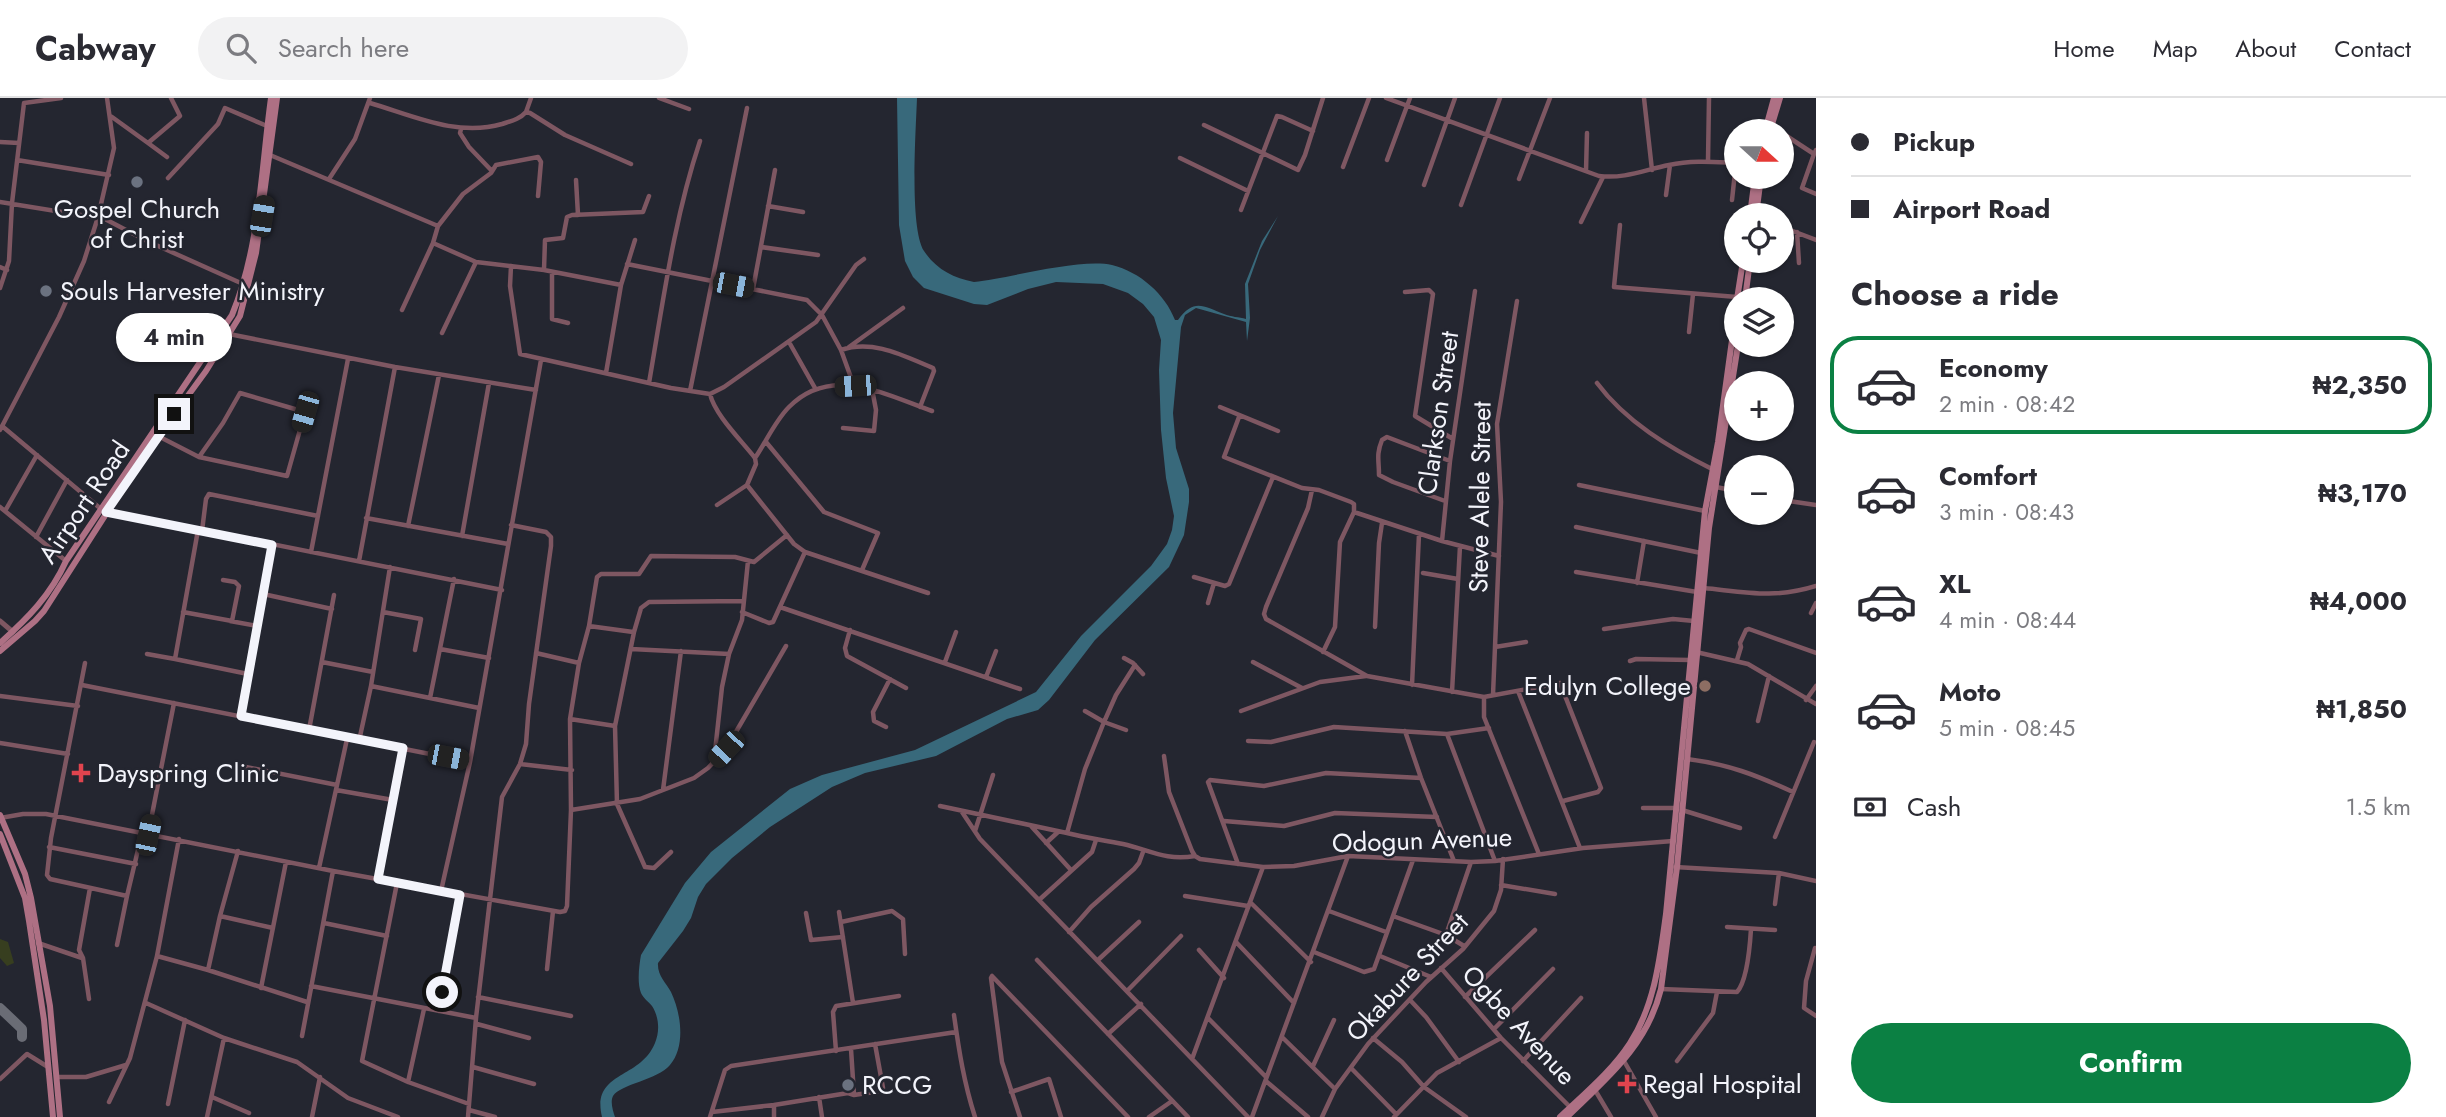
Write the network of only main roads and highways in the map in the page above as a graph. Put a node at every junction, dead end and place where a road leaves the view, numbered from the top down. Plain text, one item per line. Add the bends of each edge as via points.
1 (271, 98) edge
2 (277, 98) edge
3 (1774, 98) edge
4 (1780, 98) edge
5 (1773, 119) edge
6 (1776, 119) edge
7 (1730, 357) edge
8 (1736, 357) edge
9 (154, 437) junction
10 (104, 510) junction
11 (1700, 590) junction
12 (0, 643) edge
13 (0, 652) edge
14 (1694, 652) junction
15 (1679, 809) junction
16 (0, 817) edge
17 (0, 834) edge
18 (1674, 867) junction
19 (42, 983) junction
20 (53, 1117) edge
21 (60, 1117) edge
22 (1560, 1117) edge
23 (1567, 1117) edge

1 - 9 main road, Airport Road via 243,284 226,325
2 - 9 main road, Airport Road via 257,253 240,316 206,371
3 - 5 main road
4 - 6 main road
7 - 11 main road via 1705,511
8 - 11 main road
9 - 10 main road, Airport Road
10 - 12 main road, Airport Road via 44,599
10 - 13 main road, Airport Road via 44,611
11 - 14 main road
11 - 14 main road
14 - 15 main road
14 - 15 main road
15 - 18 main road
15 - 18 main road
16 - 19 main road via 25,874
17 - 19 main road via 25,898
18 - 22 main road via 1653,987 1636,1034 1618,1059
18 - 23 main road via 1661,989 1644,1033 1624,1061
19 - 20 main road
19 - 21 main road

